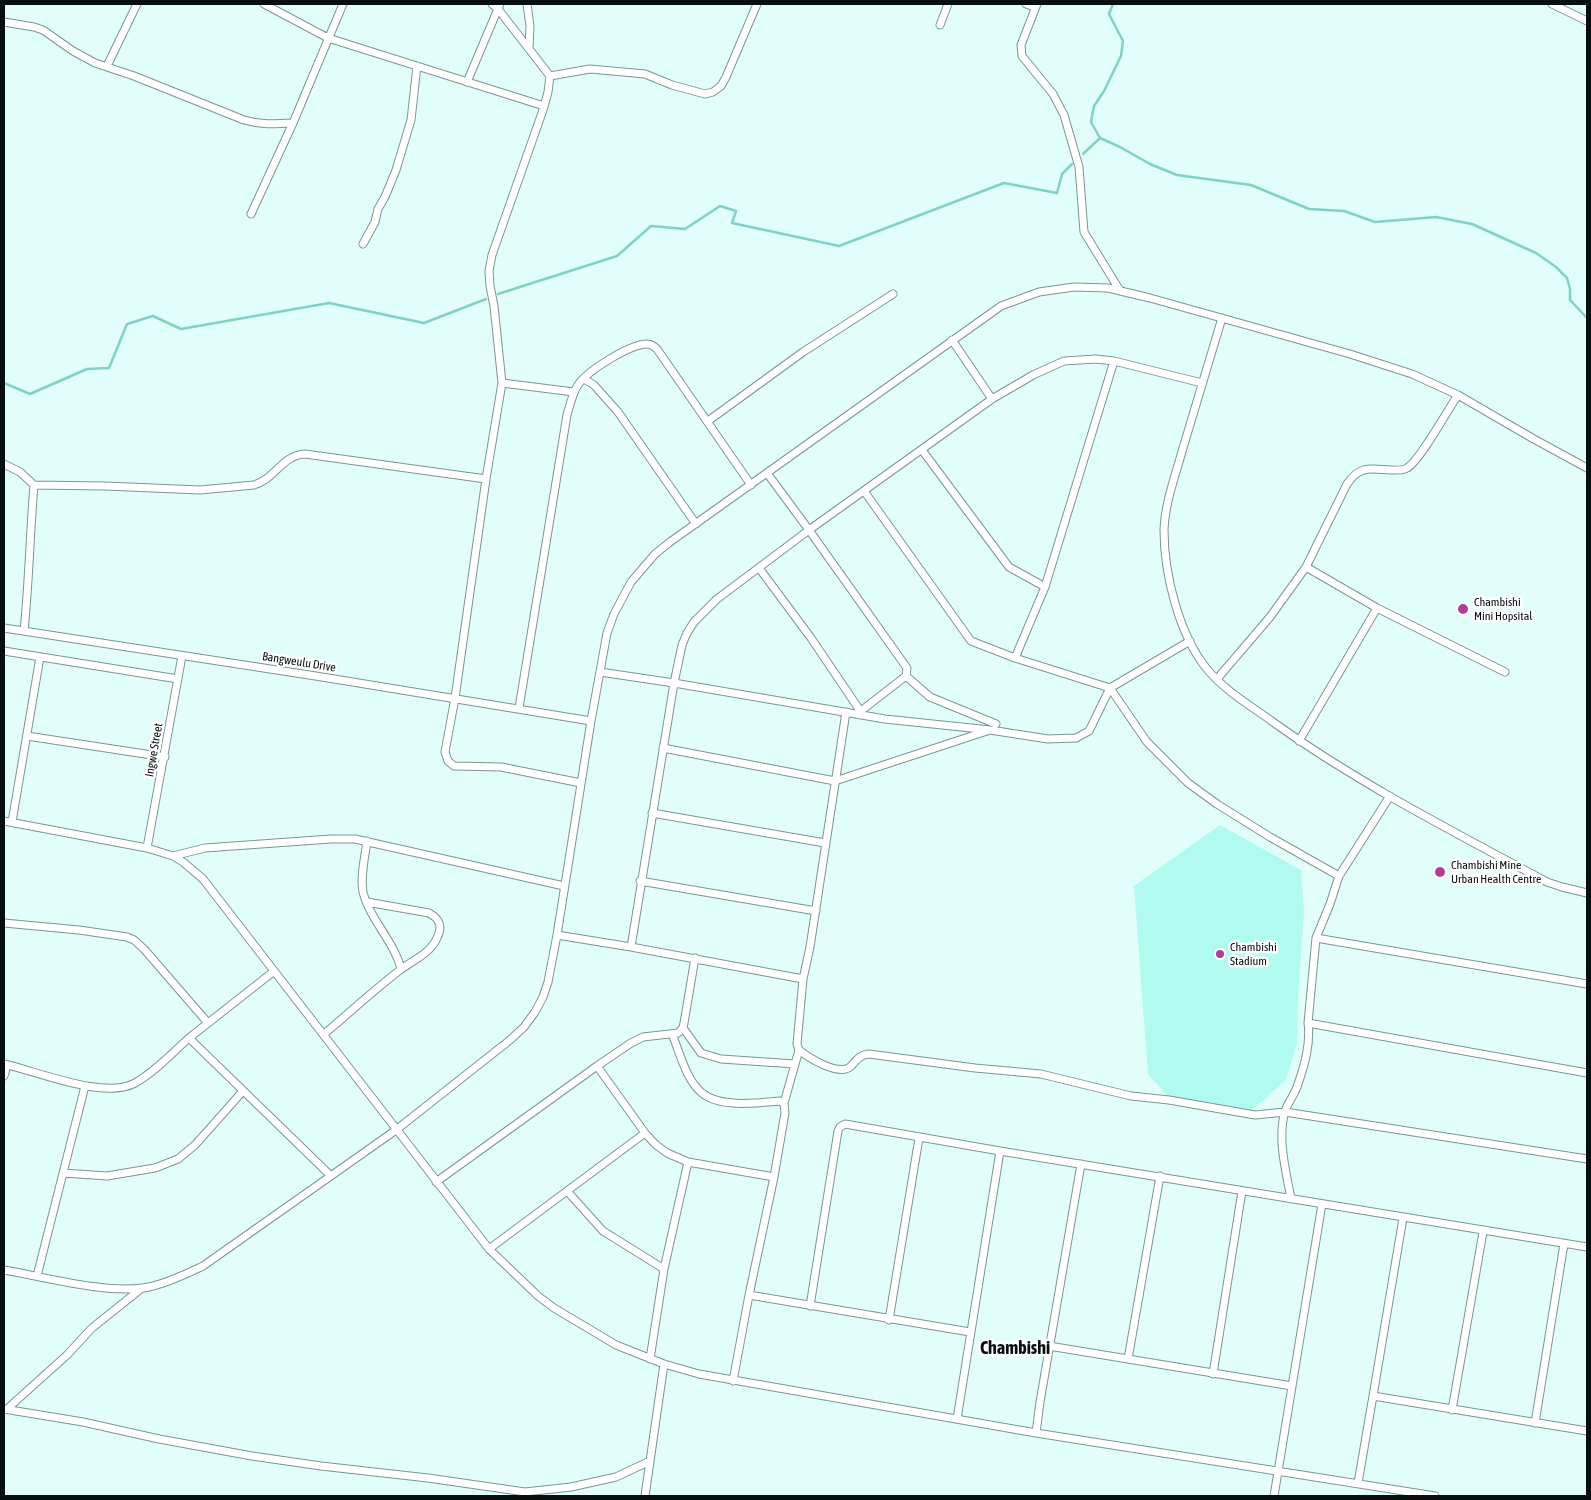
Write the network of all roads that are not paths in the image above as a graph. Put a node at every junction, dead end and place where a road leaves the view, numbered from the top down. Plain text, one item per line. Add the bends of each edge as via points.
1 (137, 4) edge
2 (264, 4) edge
3 (343, 4) edge
4 (492, 4) edge
5 (527, 4) edge
6 (757, 4) edge
7 (948, 4) edge
8 (1026, 4) edge
9 (1552, 4) edge
10 (499, 6) edge
11 (1036, 6) edge
12 (1587, 21) edge
13 (4, 22) edge
14 (940, 25) dead end
15 (328, 38) junction
16 (529, 49) junction
17 (107, 66) junction
18 (417, 66) junction
19 (550, 76) junction
20 (467, 82) junction
21 (544, 106) junction
22 (293, 122) junction
23 (251, 214) dead end
24 (363, 244) dead end
25 (1119, 289) junction
26 (893, 294) dead end
27 (1222, 318) junction
28 (952, 340) junction
29 (1114, 361) junction
30 (584, 379) junction
31 (502, 383) junction
32 (1202, 383) junction
33 (574, 392) junction
34 (1458, 395) junction
35 (992, 399) junction
36 (708, 421) junction
37 (922, 450) junction
38 (4, 464) edge
39 (1586, 465) edge
40 (767, 473) junction
41 (486, 479) junction
42 (34, 485) junction
43 (751, 485) junction
44 (864, 491) junction
45 (696, 524) junction
46 (810, 530) junction
47 (1306, 567) junction
48 (759, 568) junction
49 (1045, 587) junction
50 (1377, 608) junction
51 (4, 628) edge
52 (24, 630) junction
53 (1190, 641) junction
54 (4, 652) edge
55 (182, 656) junction
56 (40, 658) junction
57 (1015, 658) junction
58 (600, 672) junction
59 (1505, 672) dead end
60 (906, 676) junction
61 (178, 678) junction
62 (1217, 679) junction
63 (674, 683) junction
64 (1110, 688) junction
65 (454, 698) junction
66 (519, 708) junction
67 (846, 712) junction
68 (859, 713) junction
69 (591, 721) junction
70 (996, 724) dead end
71 (990, 730) junction
72 (27, 736) junction
73 (1299, 741) junction
74 (663, 748) junction
75 (165, 757) junction
76 (835, 781) junction
77 (581, 783) junction
78 (1390, 796) junction
79 (652, 813) junction
80 (4, 821) edge
81 (12, 822) junction
82 (367, 841) junction
83 (825, 844) junction
84 (147, 848) junction
85 (173, 856) junction
86 (1339, 876) junction
87 (640, 881) junction
88 (564, 886) junction
89 (1587, 893) edge
90 (367, 902) junction
91 (816, 912) junction
92 (4, 923) edge
93 (557, 935) junction
94 (1316, 938) junction
95 (631, 948) junction
96 (695, 958) junction
97 (401, 970) junction
98 (273, 972) junction
99 (803, 979) junction
100 (1587, 984) edge
101 (208, 1023) junction
102 (1308, 1023) junction
103 (683, 1028) junction
104 (324, 1034) junction
105 (672, 1034) junction
106 (189, 1038) junction
107 (798, 1050) junction
108 (795, 1064) junction
109 (5, 1065) edge
110 (597, 1066) junction
111 (1587, 1073) edge
112 (4, 1076) edge
113 (84, 1086) junction
114 (243, 1091) junction
115 (784, 1103) junction
116 (1285, 1112) junction
117 (396, 1130) junction
118 (645, 1133) junction
119 (919, 1138) junction
120 (1000, 1151) junction
121 (1587, 1159) edge
122 (688, 1162) junction
123 (1081, 1164) junction
124 (63, 1173) junction
125 (330, 1175) junction
126 (1160, 1176) junction
127 (774, 1178) junction
128 (436, 1182) junction
129 (567, 1191) junction
130 (1242, 1191) junction
131 (1292, 1198) junction
132 (1322, 1204) junction
133 (1403, 1218) junction
134 (1483, 1232) junction
135 (1564, 1244) junction
136 (1587, 1248) edge
137 (489, 1249) junction
138 (664, 1269) junction
139 (4, 1270) edge
140 (37, 1276) junction
141 (142, 1288) junction
142 (748, 1295) junction
143 (810, 1306) junction
144 (889, 1320) junction
145 (970, 1332) junction
146 (1049, 1346) junction
147 (650, 1358) junction
148 (1128, 1359) junction
149 (664, 1364) junction
150 (1213, 1374) junction
151 (733, 1381) junction
152 (1292, 1386) junction
153 (1373, 1396) junction
154 (5, 1409) edge
155 (1452, 1410) junction
156 (956, 1419) junction
157 (1534, 1423) junction
158 (1587, 1431) edge
159 (1036, 1433) junction
160 (650, 1461) junction
161 (1278, 1471) junction
162 (1358, 1483) junction
163 (645, 1496) edge
164 (1274, 1496) edge
165 (1435, 1496) edge

1 - 17 street
2 - 15 street
3 - 15 street
4 - 10 street
5 - 16 street
6 - 19 street via 726,77 713,92 704,94 645,74 590,69
7 - 14 street
8 - 11 street
9 - 12 street
10 - 16 street
10 - 20 street
11 - 25 street via 1021,44 1022,56 1053,94 1064,115 1080,167 1084,232
13 - 17 street via 34,26 84,58
15 - 18 street
15 - 22 street
16 - 19 street
17 - 22 street via 258,124
18 - 20 street
18 - 24 street via 410,120 396,170
19 - 21 street
20 - 21 street
21 - 31 street via 489,271
22 - 23 street
25 - 27 street
25 - 28 street via 1092,286 1039,292 1001,306
26 - 36 street via 804,352
27 - 32 street
27 - 34 street via 1385,364
28 - 35 street
28 - 40 street
29 - 32 street
29 - 35 street via 1064,361 1041,370
29 - 49 street
30 - 33 street
30 - 36 street via 618,355 641,345 653,346
30 - 45 street via 594,385 618,412
31 - 33 street
31 - 41 street
32 - 53 street via 1168,502 1164,531 1171,585
33 - 66 street via 567,414
34 - 39 street
34 - 47 street via 1425,447 1407,468 1360,470 1353,476
35 - 37 street
36 - 43 street
37 - 44 street
37 - 49 street via 1009,567
38 - 42 street via 20,472
40 - 43 street
40 - 46 street
41 - 42 street via 305,454 286,460 261,483 215,490
41 - 65 street
42 - 52 street
43 - 45 street
44 - 46 street
44 - 57 street via 971,641
45 - 58 street via 655,554 631,582 614,614
46 - 48 street
46 - 60 street via 907,668
47 - 50 street
47 - 62 street via 1270,617
48 - 63 street via 717,599 694,622 682,645
48 - 68 street via 811,638
49 - 57 street
50 - 59 street
50 - 73 street
51 - 52 street, Bangweulu Drive
52 - 55 street, Bangweulu Drive
53 - 62 street
53 - 64 street
54 - 56 street
55 - 61 street, Ingwe Street
55 - 65 street, Bangweulu Drive
56 - 61 street
56 - 72 street
57 - 64 street
58 - 63 street
58 - 69 street
60 - 68 street
60 - 70 street via 930,697
61 - 75 street, Ingwe Street
62 - 73 street
63 - 67 street
63 - 74 street
64 - 71 street via 1089,731 1076,738 1048,739
64 - 86 street via 1147,742 1188,783 1270,837
65 - 66 street, Bangweulu Drive
65 - 77 street via 445,752 454,766 501,768
66 - 69 street, Bangweulu Drive
67 - 68 street
67 - 76 street
68 - 71 street
69 - 77 street
71 - 76 street
72 - 75 street
72 - 81 street
73 - 78 street
74 - 76 street
74 - 79 street
75 - 84 street, Ingwe Street
76 - 83 street
77 - 88 street
78 - 86 street
78 - 89 street via 1547,882
79 - 83 street
79 - 87 street
80 - 81 street
81 - 84 street
82 - 85 street via 343,838 205,848
82 - 88 street
82 - 90 street via 362,884
83 - 91 street
84 - 85 street
85 - 98 street via 202,879
86 - 94 street
87 - 91 street
87 - 95 street
88 - 93 street
90 - 97 street via 396,952
90 - 97 street via 429,912 440,922 432,947
91 - 99 street
92 - 101 street via 79,930 134,940
93 - 95 street
93 - 117 street via 543,997 524,1027
94 - 100 street
94 - 102 street
95 - 96 street
96 - 99 street
96 - 103 street
97 - 104 street
98 - 101 street
98 - 104 street
99 - 107 street
101 - 106 street
102 - 111 street
102 - 116 street via 1310,1036 1306,1056
103 - 105 street
103 - 108 street via 701,1053 721,1060
104 - 117 street
105 - 110 street via 643,1037
105 - 115 street via 689,1074 703,1094 738,1104
106 - 113 street via 134,1084 124,1087
106 - 114 street
107 - 108 street
107 - 116 street via 838,1070 846,1069 859,1057 869,1054 1033,1073 1131,1096 1255,1115
108 - 115 street
109 - 112 street
109 - 113 street
110 - 118 street
110 - 128 street
113 - 124 street
114 - 124 street via 195,1145 178,1159 155,1168 107,1176
114 - 125 street
115 - 127 street via 786,1113
116 - 121 street
116 - 131 street via 1282,1146
117 - 125 street
117 - 128 street
118 - 122 street via 667,1153
118 - 129 street
119 - 120 street
119 - 143 street via 845,1124 840,1127
119 - 144 street
120 - 123 street
120 - 145 street
122 - 127 street
122 - 138 street
123 - 126 street
123 - 146 street
124 - 140 street
125 - 141 street via 203,1266
126 - 130 street
126 - 148 street
127 - 142 street
128 - 137 street
129 - 137 street
129 - 138 street via 603,1230
130 - 131 street
130 - 150 street
131 - 132 street
132 - 133 street
132 - 152 street
133 - 134 street
133 - 153 street
134 - 135 street
134 - 155 street
135 - 136 street
135 - 157 street
137 - 147 street via 554,1308 616,1345
138 - 147 street
139 - 140 street
140 - 141 street via 98,1287
141 - 154 street via 92,1328 67,1355
142 - 143 street
142 - 151 street
143 - 144 street
144 - 145 street
145 - 156 street
146 - 148 street
146 - 159 street
147 - 149 street
148 - 150 street
149 - 151 street
149 - 160 street
150 - 152 street
151 - 156 street
152 - 161 street
153 - 155 street
153 - 162 street
154 - 160 street via 252,1456 525,1492 571,1487 616,1477
155 - 157 street
156 - 159 street
157 - 158 street
159 - 161 street
160 - 163 street
161 - 162 street
161 - 164 street
162 - 165 street

